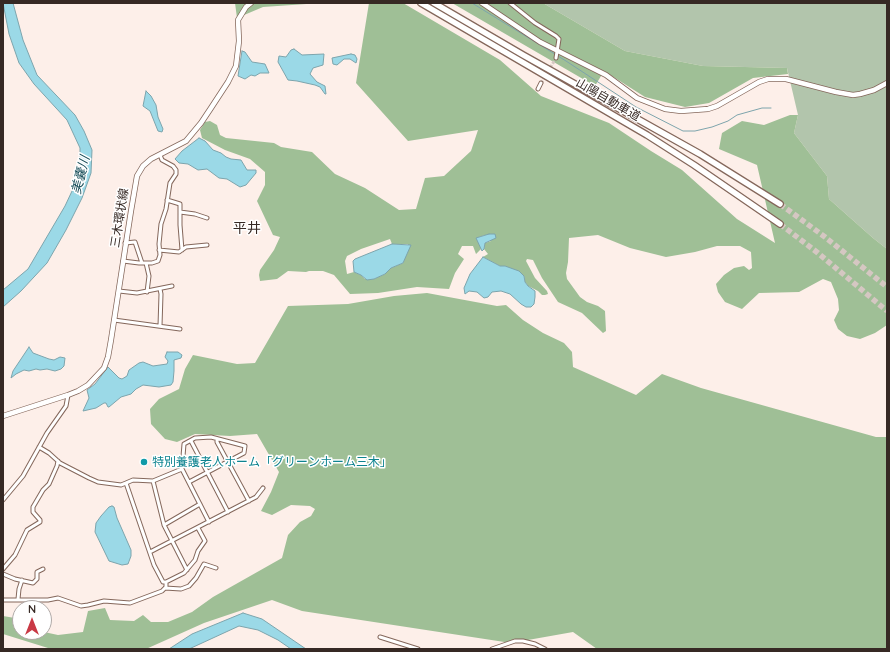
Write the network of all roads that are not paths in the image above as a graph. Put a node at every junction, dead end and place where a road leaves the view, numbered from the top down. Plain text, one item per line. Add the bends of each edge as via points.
1 (251, 3) edge
2 (421, 3) edge
3 (434, 3) edge
4 (482, 3) edge
5 (510, 3) edge
6 (557, 50) junction
7 (556, 58) tunnel mouth
8 (541, 83) tunnel mouth
9 (887, 83) edge
10 (538, 89) dead end
11 (160, 155) junction
12 (168, 200) junction
13 (780, 204) tunnel mouth
14 (180, 212) junction
15 (207, 218) dead end
16 (780, 224) tunnel mouth
17 (126, 243) junction
18 (207, 245) dead end
19 (159, 250) junction
20 (182, 250) junction
21 (123, 261) junction
22 (144, 263) junction
23 (172, 286) dead end
24 (160, 289) junction
25 (119, 291) junction
26 (147, 292) junction
27 (114, 320) junction
28 (160, 326) junction
29 (180, 329) dead end
30 (68, 395) junction
31 (3, 416) edge
32 (217, 438) junction
33 (191, 441) junction
34 (39, 448) junction
35 (58, 461) junction
36 (228, 462) junction
37 (182, 469) junction
38 (208, 472) junction
39 (153, 481) junction
40 (189, 482) junction
41 (126, 483) junction
42 (263, 488) dead end
43 (3, 500) edge
44 (249, 501) junction
45 (200, 504) junction
46 (228, 512) junction
47 (209, 522) junction
48 (164, 525) junction
49 (198, 528) junction
50 (172, 541) junction
51 (150, 552) junction
52 (216, 568) dead end
53 (3, 569) edge
54 (43, 569) dead end
55 (187, 570) junction
56 (3, 574) edge
57 (22, 580) junction
58 (166, 582) junction
59 (165, 588) junction
60 (18, 599) junction
61 (3, 600) edge
62 (380, 637) dead end
63 (418, 649) edge
64 (492, 649) edge
65 (545, 649) edge

1 - 11 main road, 三木環状線 via 238,20 236,66 228,82 201,124 186,141
2 - 16 highway, 山陽自動車道 via 647,135
3 - 13 highway, 山陽自動車道 via 700,154
4 - 6 main road via 525,33
5 - 6 street via 559,39
6 - 7 street
6 - 9 main road via 606,75 637,98 665,109 681,111 698,111 718,106 768,79 786,79 853,94 874,90
8 - 10 street
11 - 12 street via 162,160 176,170 170,183
11 - 17 main road, 三木環状線 via 143,166 137,176
12 - 14 street via 180,204
12 - 19 street via 161,224
14 - 15 street
14 - 20 street
17 - 21 main road, 三木環状線
17 - 22 street via 135,242
18 - 20 street
19 - 20 street
19 - 22 street via 158,261
21 - 22 street
21 - 25 main road, 三木環状線
22 - 26 street via 149,276
23 - 24 street
24 - 26 street
24 - 28 street
25 - 26 street
25 - 27 main road, 三木環状線
27 - 28 street
27 - 30 main road, 三木環状線 via 104,368 88,385
28 - 29 street
30 - 31 main road, 三木環状線
30 - 34 street via 66,406 50,427
32 - 33 street via 203,437
32 - 36 street
32 - 36 street via 244,446 244,453
33 - 37 street via 184,444
33 - 38 street
34 - 35 street
34 - 43 street via 23,476
35 - 41 street via 98,482 121,485
35 - 53 street via 49,484 33,508 32,512 40,522 27,530 12,560
36 - 38 street
36 - 44 street
37 - 39 street
37 - 40 street
38 - 40 street
38 - 46 street
39 - 41 street via 133,480
39 - 48 street
40 - 45 street
41 - 51 street
42 - 44 street
44 - 46 street
45 - 47 street
45 - 48 street
46 - 47 street
47 - 49 street
48 - 50 street
49 - 50 street
49 - 55 street via 205,541
50 - 51 street
50 - 55 street
51 - 58 street via 163,582
52 - 59 street via 204,564 189,586 181,589
54 - 57 street via 38,572 33,583
55 - 58 street
56 - 57 street
57 - 60 street
58 - 59 street
59 - 60 street via 130,603 104,601 81,606 58,598
60 - 61 street
62 - 63 street
64 - 65 street via 515,641

